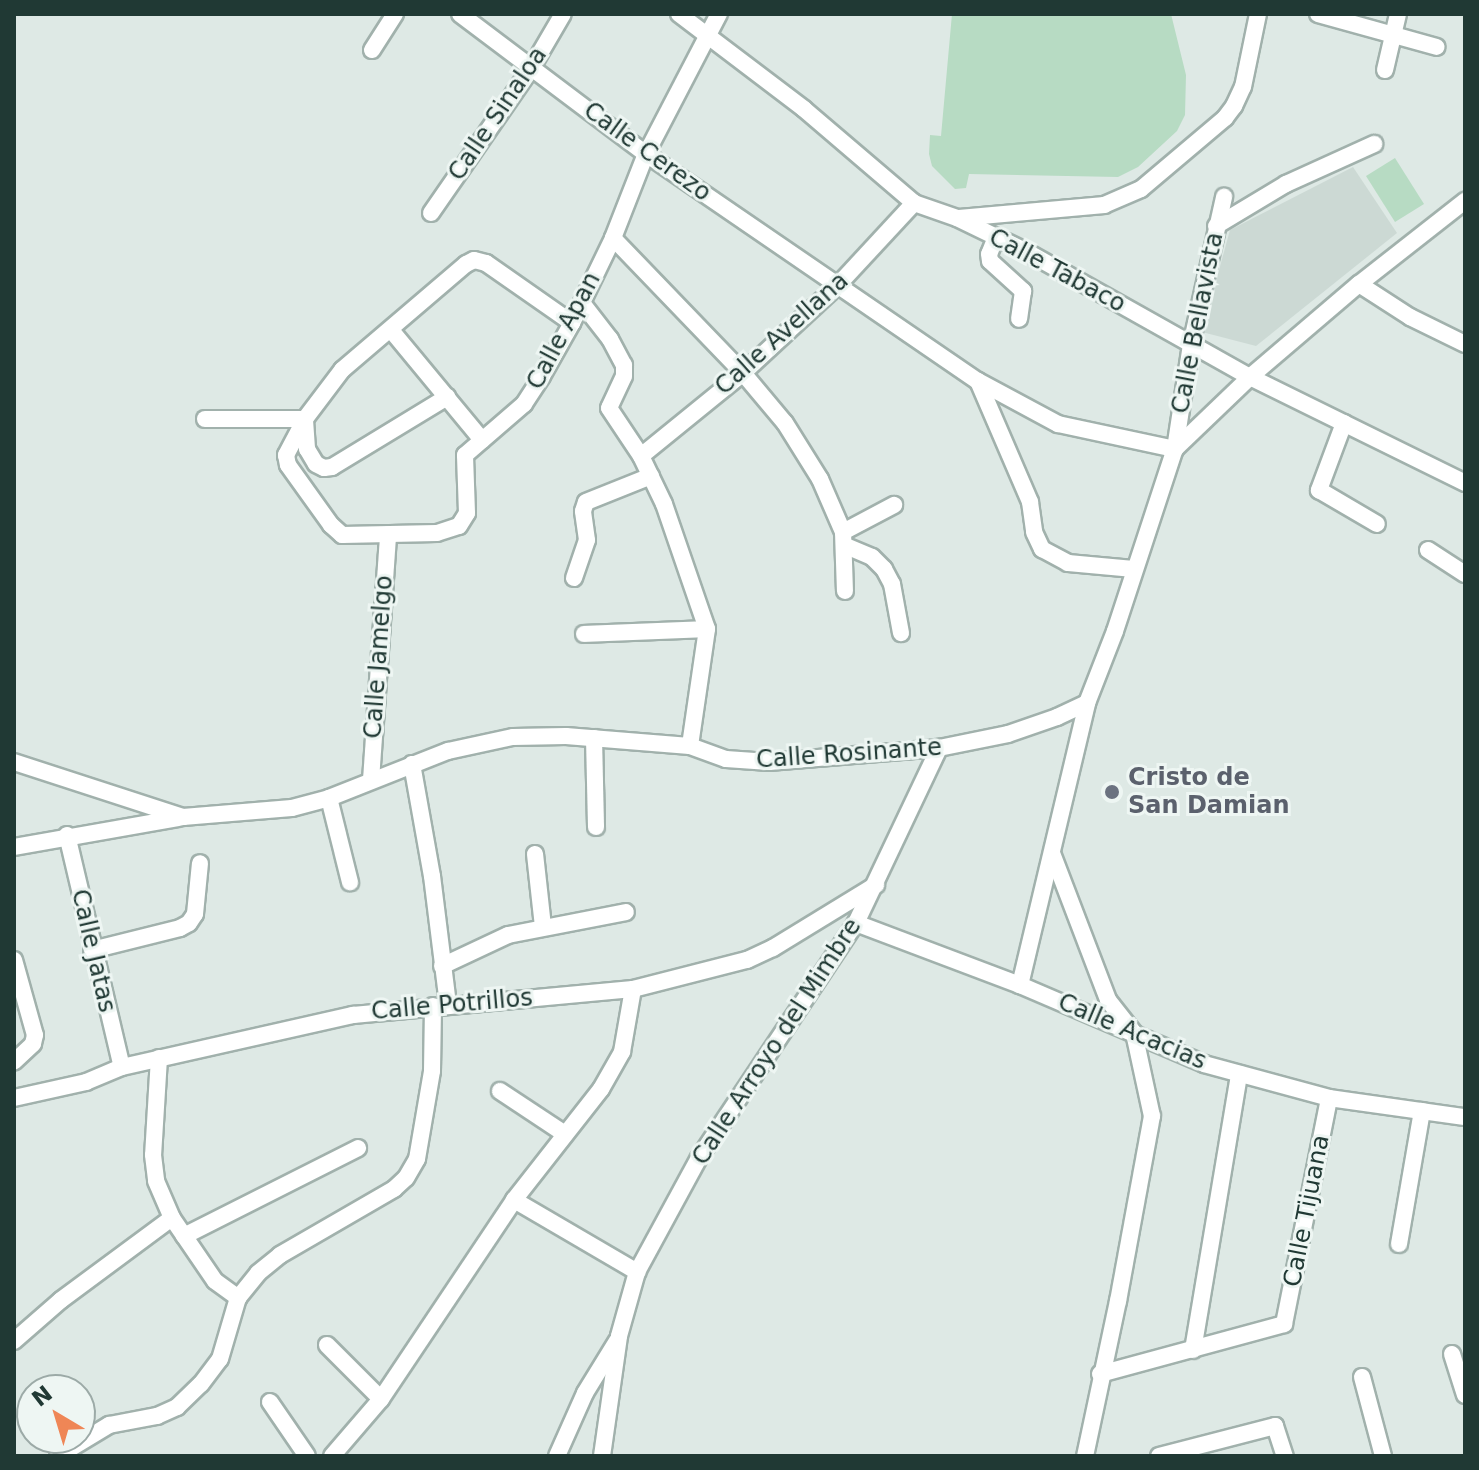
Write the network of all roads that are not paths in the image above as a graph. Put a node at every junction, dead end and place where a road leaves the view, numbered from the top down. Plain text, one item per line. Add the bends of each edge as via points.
1 (395, 14) edge
2 (460, 14) edge
3 (563, 14) edge
4 (679, 14) edge
5 (719, 14) edge
6 (1258, 14) edge
7 (1318, 14) edge
8 (1398, 14) edge
9 (1394, 33) junction
10 (708, 36) junction
11 (1437, 47) dead end
12 (372, 50) dead end
13 (532, 67) junction
14 (1385, 70) dead end
15 (1374, 144) dead end
16 (646, 154) junction
17 (1224, 197) dead end
18 (1465, 201) edge
19 (914, 203) junction
20 (431, 213) dead end
21 (957, 218) junction
22 (1216, 226) junction
23 (996, 237) junction
24 (613, 238) junction
25 (1359, 284) junction
26 (838, 285) junction
27 (582, 303) junction
28 (1019, 319) dead end
29 (572, 323) junction
30 (391, 330) junction
31 (1465, 344) edge
32 (1191, 345) junction
33 (743, 373) junction
34 (1250, 377) junction
35 (978, 381) junction
36 (447, 397) junction
37 (205, 419) dead end
38 (305, 419) junction
39 (1344, 423) junction
40 (482, 440) junction
41 (1175, 449) junction
42 (641, 456) junction
43 (651, 476) junction
44 (1465, 483) edge
45 (894, 505) dead end
46 (1377, 524) dead end
47 (388, 535) junction
48 (845, 539) junction
49 (1428, 550) dead end
50 (1134, 569) junction
51 (1465, 574) edge
52 (574, 578) dead end
53 (845, 591) dead end
54 (707, 629) junction
55 (901, 633) dead end
56 (584, 634) dead end
57 (1087, 703) junction
58 (594, 738) junction
59 (690, 746) junction
60 (939, 748) junction
61 (14, 762) edge
62 (412, 764) junction
63 (371, 780) junction
64 (329, 798) junction
65 (183, 817) junction
66 (596, 827) dead end
67 (67, 835) junction
68 (14, 847) edge
69 (1052, 853) junction
70 (535, 854) dead end
71 (200, 863) dead end
72 (350, 882) dead end
73 (876, 885) junction
74 (626, 912) dead end
75 (856, 923) junction
76 (543, 927) junction
77 (92, 950) junction
78 (14, 960) edge
79 (442, 966) junction
80 (1020, 985) junction
81 (633, 989) junction
82 (441, 1005) junction
83 (1134, 1033) junction
84 (159, 1058) junction
85 (14, 1062) edge
86 (122, 1067) junction
87 (1239, 1074) junction
88 (500, 1091) dead end
89 (14, 1098) edge
90 (1329, 1098) junction
91 (1422, 1111) junction
92 (1465, 1117) edge
93 (565, 1134) junction
94 (358, 1148) dead end
95 (514, 1200) junction
96 (172, 1218) junction
97 (184, 1236) junction
98 (1399, 1244) dead end
99 (637, 1272) junction
100 (238, 1298) junction
101 (619, 1336) junction
102 (14, 1341) edge
103 (327, 1345) dead end
104 (1193, 1350) junction
105 (1452, 1354) dead end
106 (1100, 1374) junction
107 (1362, 1377) dead end
108 (1465, 1395) edge
109 (381, 1399) junction
110 (270, 1402) dead end
111 (58, 1456) edge
112 (307, 1456) edge
113 (332, 1456) edge
114 (557, 1456) edge
115 (602, 1456) edge
116 (1085, 1456) edge
117 (1159, 1456) edge
118 (1285, 1456) edge
119 (1383, 1456) edge

1 - 12 street
2 - 13 street, Calle Cerezo
3 - 13 street, Calle Sinaloa
4 - 10 street, Calle Tabaco
5 - 10 street, Calle Apan
6 - 21 street via 1234,106 1141,189 1104,205
7 - 9 street
8 - 9 street
9 - 11 street
9 - 14 street
10 - 16 street, Calle Apan
10 - 19 street, Calle Tabaco
13 - 16 street, Calle Cerezo
13 - 20 street, Calle Sinaloa
15 - 22 street via 1286,184
16 - 24 street, Calle Apan
16 - 26 street, Calle Cerezo
17 - 22 street, Calle Bellavista
18 - 25 street
19 - 21 street, Calle Tabaco
19 - 26 street, Calle Avellana
21 - 23 street, Calle Tabaco
22 - 32 street, Calle Bellavista
23 - 28 street via 990,261 1023,291
23 - 32 street, Calle Tabaco
24 - 27 street, Calle Apan
24 - 33 street
25 - 31 street
25 - 34 street
26 - 33 street, Calle Avellana
26 - 35 street, Calle Cerezo
27 - 29 street, Calle Apan
27 - 42 street via 624,365 609,408
29 - 30 street via 474,260
29 - 40 street, Calle Apan via 524,404
30 - 36 street
30 - 38 street via 342,370
32 - 34 street, Calle Tabaco
32 - 41 street, Calle Bellavista
33 - 42 street, Calle Avellana
33 - 48 street via 785,423 820,479
34 - 39 street, Calle Tabaco
34 - 41 street
35 - 41 street via 1058,424
35 - 50 street via 1030,502 1042,549 1068,563
36 - 38 street via 332,467 316,464 307,449
36 - 40 street
37 - 38 street
38 - 47 street, Calle Apan via 286,455 320,510 342,535
39 - 44 street, Calle Tabaco
39 - 46 street via 1319,490
40 - 47 street, Calle Apan via 463,460 467,513 459,526 437,533
41 - 50 street
42 - 43 street
43 - 52 street via 588,501 583,508 587,540
43 - 54 street
45 - 48 street
47 - 63 street, Calle Jamelgo
48 - 53 street
48 - 55 street via 884,569
49 - 51 street
50 - 57 street
54 - 56 street
54 - 59 street
57 - 60 street, Calle Rosinante via 1008,734
57 - 69 street
58 - 59 street, Calle Rosinante
58 - 62 street, Calle Rosinante via 513,737
58 - 66 street
59 - 60 street, Calle Rosinante via 747,763
60 - 73 street, Calle Arroyo del Mimbre
61 - 65 street, Calle Rosinante
62 - 63 street, Calle Rosinante
62 - 79 street, Calle Jamelgo
63 - 64 street, Calle Rosinante
64 - 65 street, Calle Rosinante via 261,812
64 - 72 street
65 - 67 street
67 - 68 street
67 - 77 street, Calle Jatas
69 - 80 street
69 - 83 street via 1103,988
70 - 76 street
71 - 77 street via 195,914 189,923
73 - 75 street, Calle Arroyo del Mimbre
73 - 81 street, Calle Potrillos via 747,960
74 - 76 street
75 - 80 street, Calle Acacias
75 - 99 street, Calle Arroyo del Mimbre via 699,1158
76 - 79 street via 489,942
77 - 86 street, Calle Jatas
78 - 85 street via 35,1035
79 - 82 street, Calle Jamelgo
80 - 83 street, Calle Acacias
81 - 82 street, Calle Potrillos
81 - 93 street via 622,1052
82 - 84 street, Calle Potrillos via 353,1015
82 - 100 street, Calle Jamelgo via 417,1159 406,1178 280,1255
83 - 87 street, Calle Acacias via 1169,1052
83 - 106 street via 1152,1116
84 - 86 street, Calle Potrillos
84 - 96 street via 153,1155 156,1181
86 - 89 street, Calle Potrillos via 86,1082
87 - 90 street, Calle Acacias
87 - 104 street
88 - 93 street
90 - 91 street, Calle Acacias
90 - 104 street, Calle Tijuana via 1284,1324
91 - 92 street, Calle Acacias
91 - 98 street
93 - 95 street
94 - 97 street
95 - 99 street
95 - 109 street
96 - 97 street
96 - 102 street
97 - 100 street via 215,1281
99 - 101 street, Calle Arroyo del Mimbre
100 - 111 street, Calle Jamelgo via 220,1359 177,1407 109,1425
101 - 114 street via 585,1393
101 - 115 street
103 - 109 street
104 - 106 street
105 - 108 street
106 - 116 street
107 - 119 street
109 - 113 street
110 - 112 street
117 - 118 street via 1275,1426

